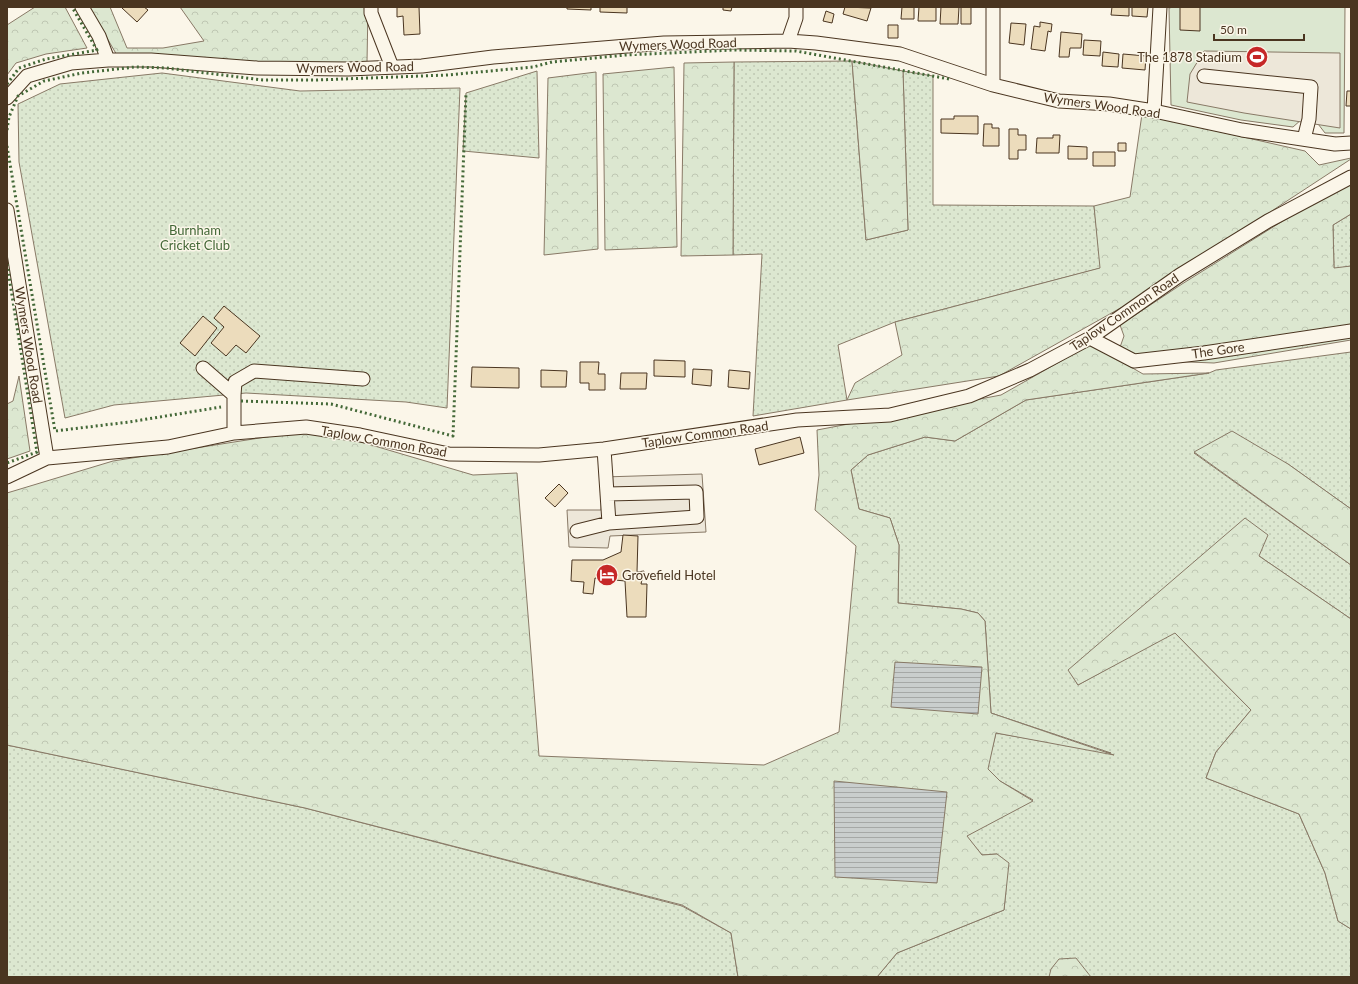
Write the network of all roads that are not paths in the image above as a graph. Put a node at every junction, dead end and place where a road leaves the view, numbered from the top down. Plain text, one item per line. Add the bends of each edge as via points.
1 (82, 7) edge
2 (371, 7) edge
3 (993, 7) edge
4 (1160, 7) edge
5 (796, 13) edge
6 (788, 41) junction
7 (816, 43) junction
8 (108, 60) junction
9 (392, 67) junction
10 (1204, 76) dead end
11 (993, 85) junction
12 (7, 98) edge
13 (1154, 111) junction
14 (1304, 139) junction
15 (1351, 143) edge
16 (1351, 177) edge
17 (7, 210) edge
18 (1351, 331) edge
19 (1090, 338) junction
20 (204, 368) dead end
21 (363, 378) dead end
22 (234, 395) junction
23 (234, 434) junction
24 (604, 449) junction
25 (47, 458) junction
26 (7, 477) edge
27 (607, 494) junction
28 (609, 524) junction
29 (577, 531) dead end

1 - 8 street via 99,36
2 - 9 street
3 - 11 street
4 - 13 street
5 - 6 street
5 - 7 street via 803,32
6 - 7 street, Wymers Wood Road
6 - 9 street, Wymers Wood Road via 664,43 493,56 422,66
7 - 11 street, Wymers Wood Road via 900,54
8 - 9 street, Wymers Wood Road via 151,60 257,68
8 - 12 street, Wymers Wood Road via 71,63 27,76
10 - 14 street via 1311,87 1309,119
11 - 13 street, Wymers Wood Road via 1059,101 1109,104
13 - 14 street, Wymers Wood Road via 1242,130
14 - 15 street, Wymers Wood Road via 1335,144
16 - 19 street, Taplow Common Road via 1268,221 1180,274
17 - 25 street, Wymers Wood Road
18 - 19 street, The Gore via 1134,361
19 - 24 street, Taplow Common Road via 1030,370 970,396 890,415 797,420
20 - 22 street
21 - 22 street via 254,370 235,382
22 - 23 street
23 - 24 street, Taplow Common Road via 306,427 360,434 449,454 539,455
23 - 25 street, Taplow Common Road via 168,447
24 - 27 street
25 - 26 street, Taplow Common Road
27 - 28 street
27 - 28 street via 696,492 697,517
28 - 29 street

